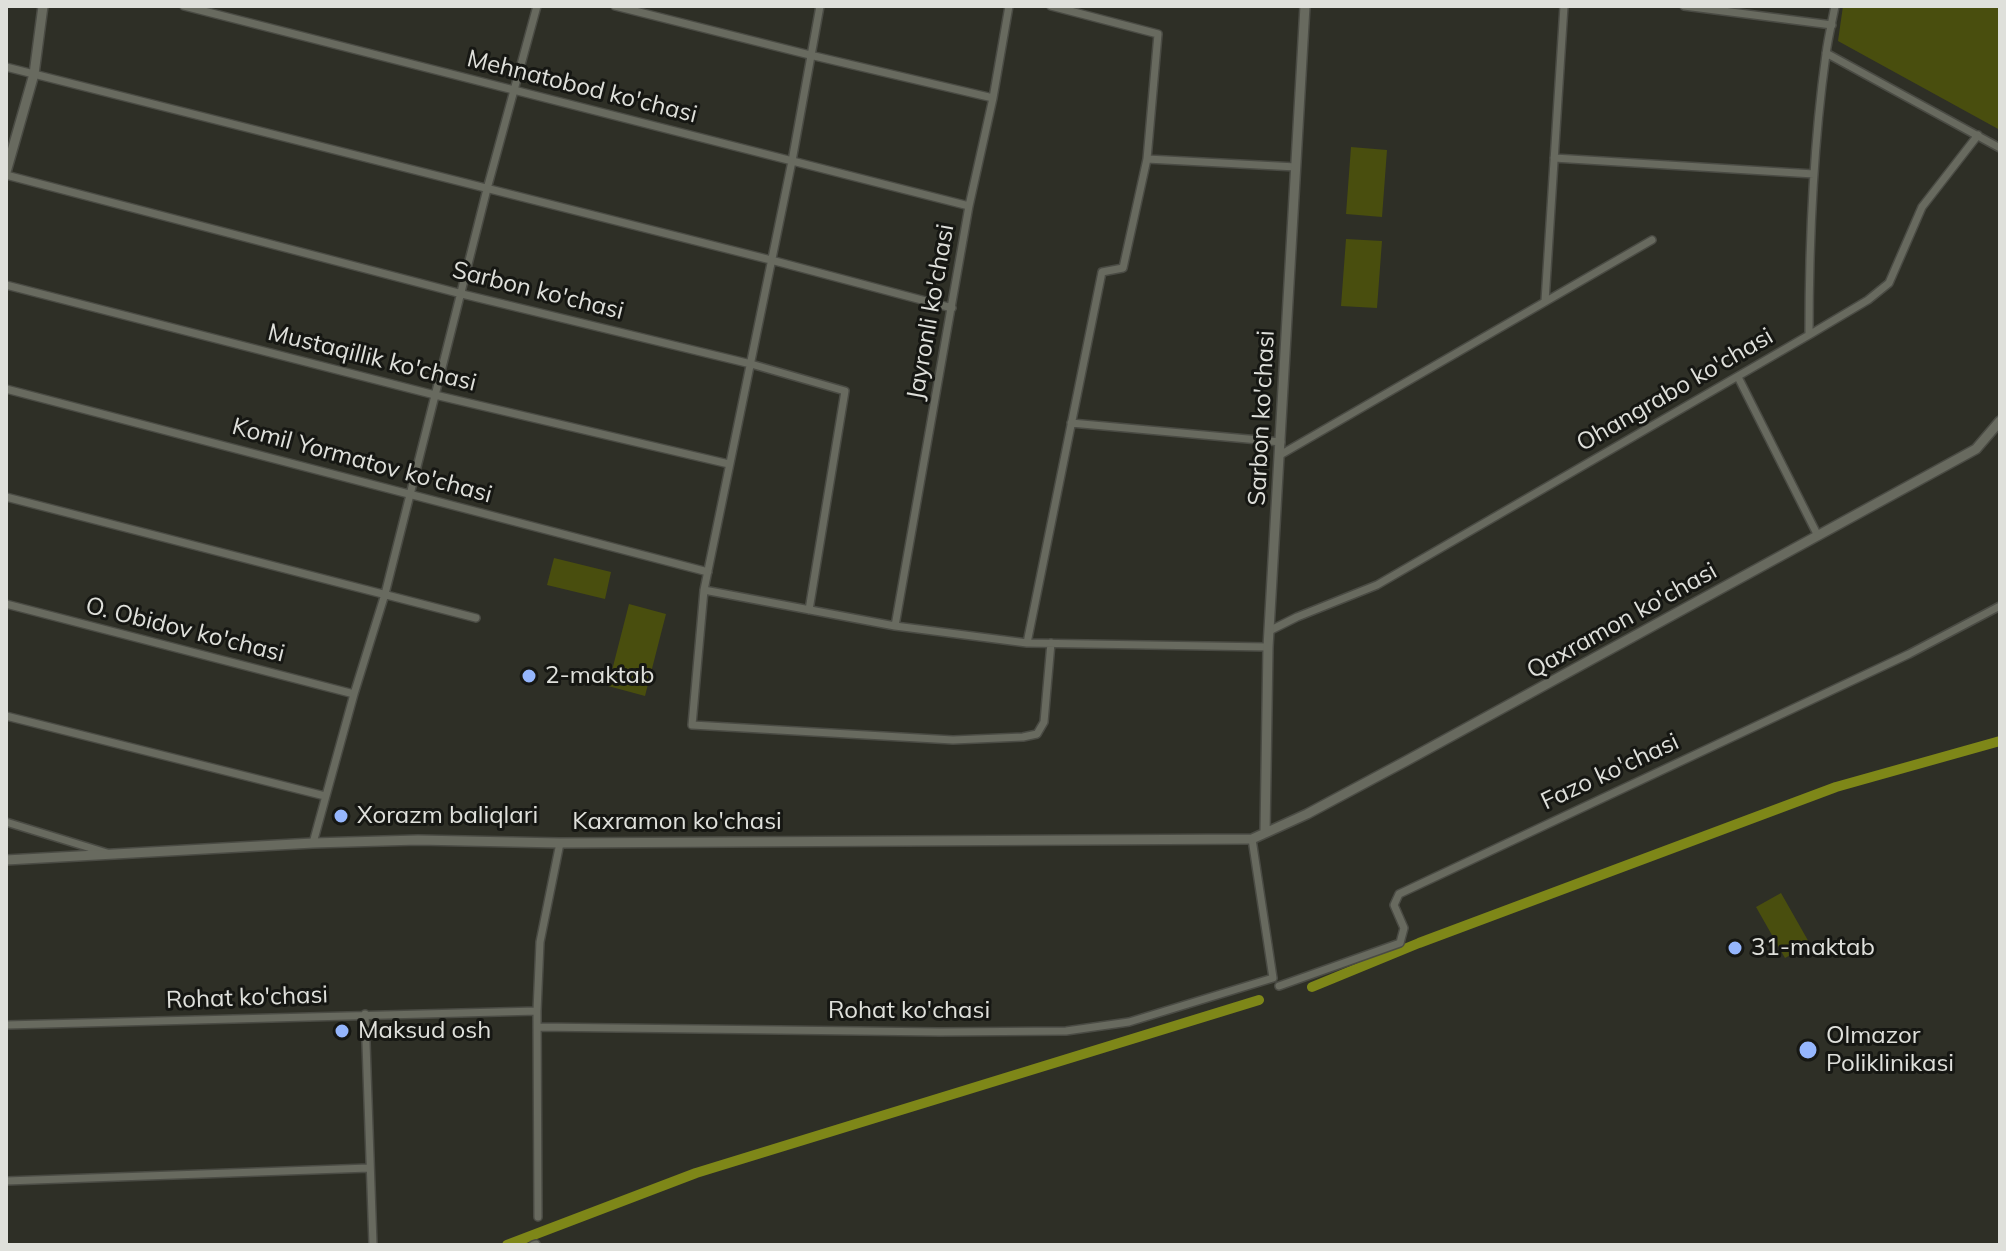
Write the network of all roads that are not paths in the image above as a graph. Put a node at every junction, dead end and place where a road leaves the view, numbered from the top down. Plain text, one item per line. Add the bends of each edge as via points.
1 (43, 6) edge
2 (184, 6) edge
3 (537, 6) edge
4 (615, 6) edge
5 (820, 6) edge
6 (1009, 6) edge
7 (1051, 6) edge
8 (1305, 6) edge
9 (1564, 6) edge
10 (1684, 6) edge
11 (1835, 6) edge
12 (1832, 25) junction
13 (1826, 53) junction
14 (810, 55) junction
15 (6, 67) edge
16 (34, 74) junction
17 (514, 90) junction
18 (993, 98) junction
19 (1978, 135) junction
20 (2000, 148) edge
21 (1554, 158) junction
22 (1147, 159) junction
23 (792, 161) junction
24 (1296, 167) junction
25 (6, 174) edge
26 (1814, 174) junction
27 (487, 189) junction
28 (969, 206) junction
29 (1652, 240) dead end
30 (771, 260) junction
31 (6, 285) edge
32 (462, 294) junction
33 (1545, 301) junction
34 (952, 308) junction
35 (1809, 335) junction
36 (751, 364) junction
37 (1738, 377) junction
38 (6, 389) edge
39 (435, 395) junction
40 (2000, 421) edge
41 (1071, 423) junction
42 (1281, 442) junction
43 (1280, 455) junction
44 (729, 464) junction
45 (409, 495) junction
46 (6, 497) edge
47 (1818, 536) junction
48 (708, 572) junction
49 (704, 590) junction
50 (385, 594) junction
51 (6, 604) edge
52 (2000, 606) edge
53 (809, 610) junction
54 (476, 618) dead end
55 (895, 626) junction
56 (1269, 631) junction
57 (1027, 643) junction
58 (1051, 643) junction
59 (1268, 647) junction
60 (354, 694) junction
61 (6, 716) edge
62 (325, 796) junction
63 (6, 822) edge
64 (1265, 833) junction
65 (1252, 839) junction
66 (313, 843) junction
67 (560, 843) junction
68 (110, 854) junction
69 (6, 860) edge
70 (1279, 986) dead end
71 (537, 1011) junction
72 (365, 1014) junction
73 (6, 1025) edge
74 (537, 1027) junction
75 (369, 1168) junction
76 (6, 1181) edge
77 (538, 1217) dead end
78 (373, 1245) edge

1 - 16 street
2 - 17 street, Mehnatobod ko'chasi
3 - 17 street
4 - 14 street
5 - 14 street
6 - 18 street, Jayronli ko'chasi
7 - 22 street via 1158,34
8 - 24 street, Sarbon ko'chasi
9 - 21 street
10 - 12 street
11 - 12 street, Ohangrabo ko'chasi
12 - 13 street, Ohangrabo ko'chasi
13 - 19 street
13 - 26 street, Ohangrabo ko'chasi
14 - 18 street
14 - 23 street
15 - 16 street
16 - 25 street
16 - 27 street
17 - 23 street, Mehnatobod ko'chasi
17 - 27 street
18 - 28 street, Jayronli ko'chasi
19 - 20 street
19 - 35 street via 1922,207 1889,283
21 - 26 street
21 - 33 street
22 - 24 street
22 - 41 street via 1123,268 1102,272
23 - 28 street, Mehnatobod ko'chasi
23 - 30 street
24 - 42 street, Sarbon ko'chasi
25 - 32 street, Sarbon ko'chasi
26 - 35 street, Ohangrabo ko'chasi
27 - 30 street
27 - 32 street
28 - 34 street, Jayronli ko'chasi
29 - 33 street
30 - 34 street
30 - 36 street
31 - 39 street, Mustaqillik ko'chasi
32 - 36 street, Sarbon ko'chasi
32 - 39 street
33 - 43 street
34 - 55 street, Jayronli ko'chasi
35 - 37 street, Ohangrabo ko'chasi
36 - 44 street
36 - 53 street, Sarbon ko'chasi via 845,391
37 - 47 street
37 - 56 street, Ohangrabo ko'chasi via 1377,585
38 - 45 street, Komil Yormatov ko'chasi
39 - 44 street, Mustaqillik ko'chasi
39 - 45 street
40 - 47 street, Qaxramon ko'chasi via 1976,449
41 - 42 street
41 - 57 street
42 - 43 street, Sarbon ko'chasi
43 - 56 street, Sarbon ko'chasi
44 - 48 street
45 - 48 street, Komil Yormatov ko'chasi
45 - 50 street
46 - 50 street
47 - 64 street, Qaxramon ko'chasi
48 - 49 street
49 - 53 street
49 - 58 street via 692,725 953,740 1037,734 1044,722
50 - 54 street
50 - 60 street
51 - 60 street, O. Obidov ko'chasi
52 - 70 street, Fazo ko'chasi via 1399,894 1394,905 1404,928 1400,943
53 - 55 street
55 - 57 street
56 - 59 street, Sarbon ko'chasi
57 - 58 street
58 - 59 street
59 - 64 street, Sarbon ko'chasi
60 - 62 street
61 - 62 street
62 - 66 street
63 - 68 street
64 - 65 street, Qaxramon ko'chasi
65 - 67 street, Kaxramon ko'chasi
65 - 74 street, Rohat ko'chasi via 1273,978 1129,1022 1066,1031
66 - 67 street, Kaxramon ko'chasi
66 - 68 street, Kaxramon ko'chasi
67 - 71 street via 540,942
68 - 69 street, Kaxramon ko'chasi
71 - 72 street, Rohat ko'chasi
71 - 74 street
72 - 73 street, Rohat ko'chasi
72 - 75 street
74 - 77 street
75 - 76 street
75 - 78 street

